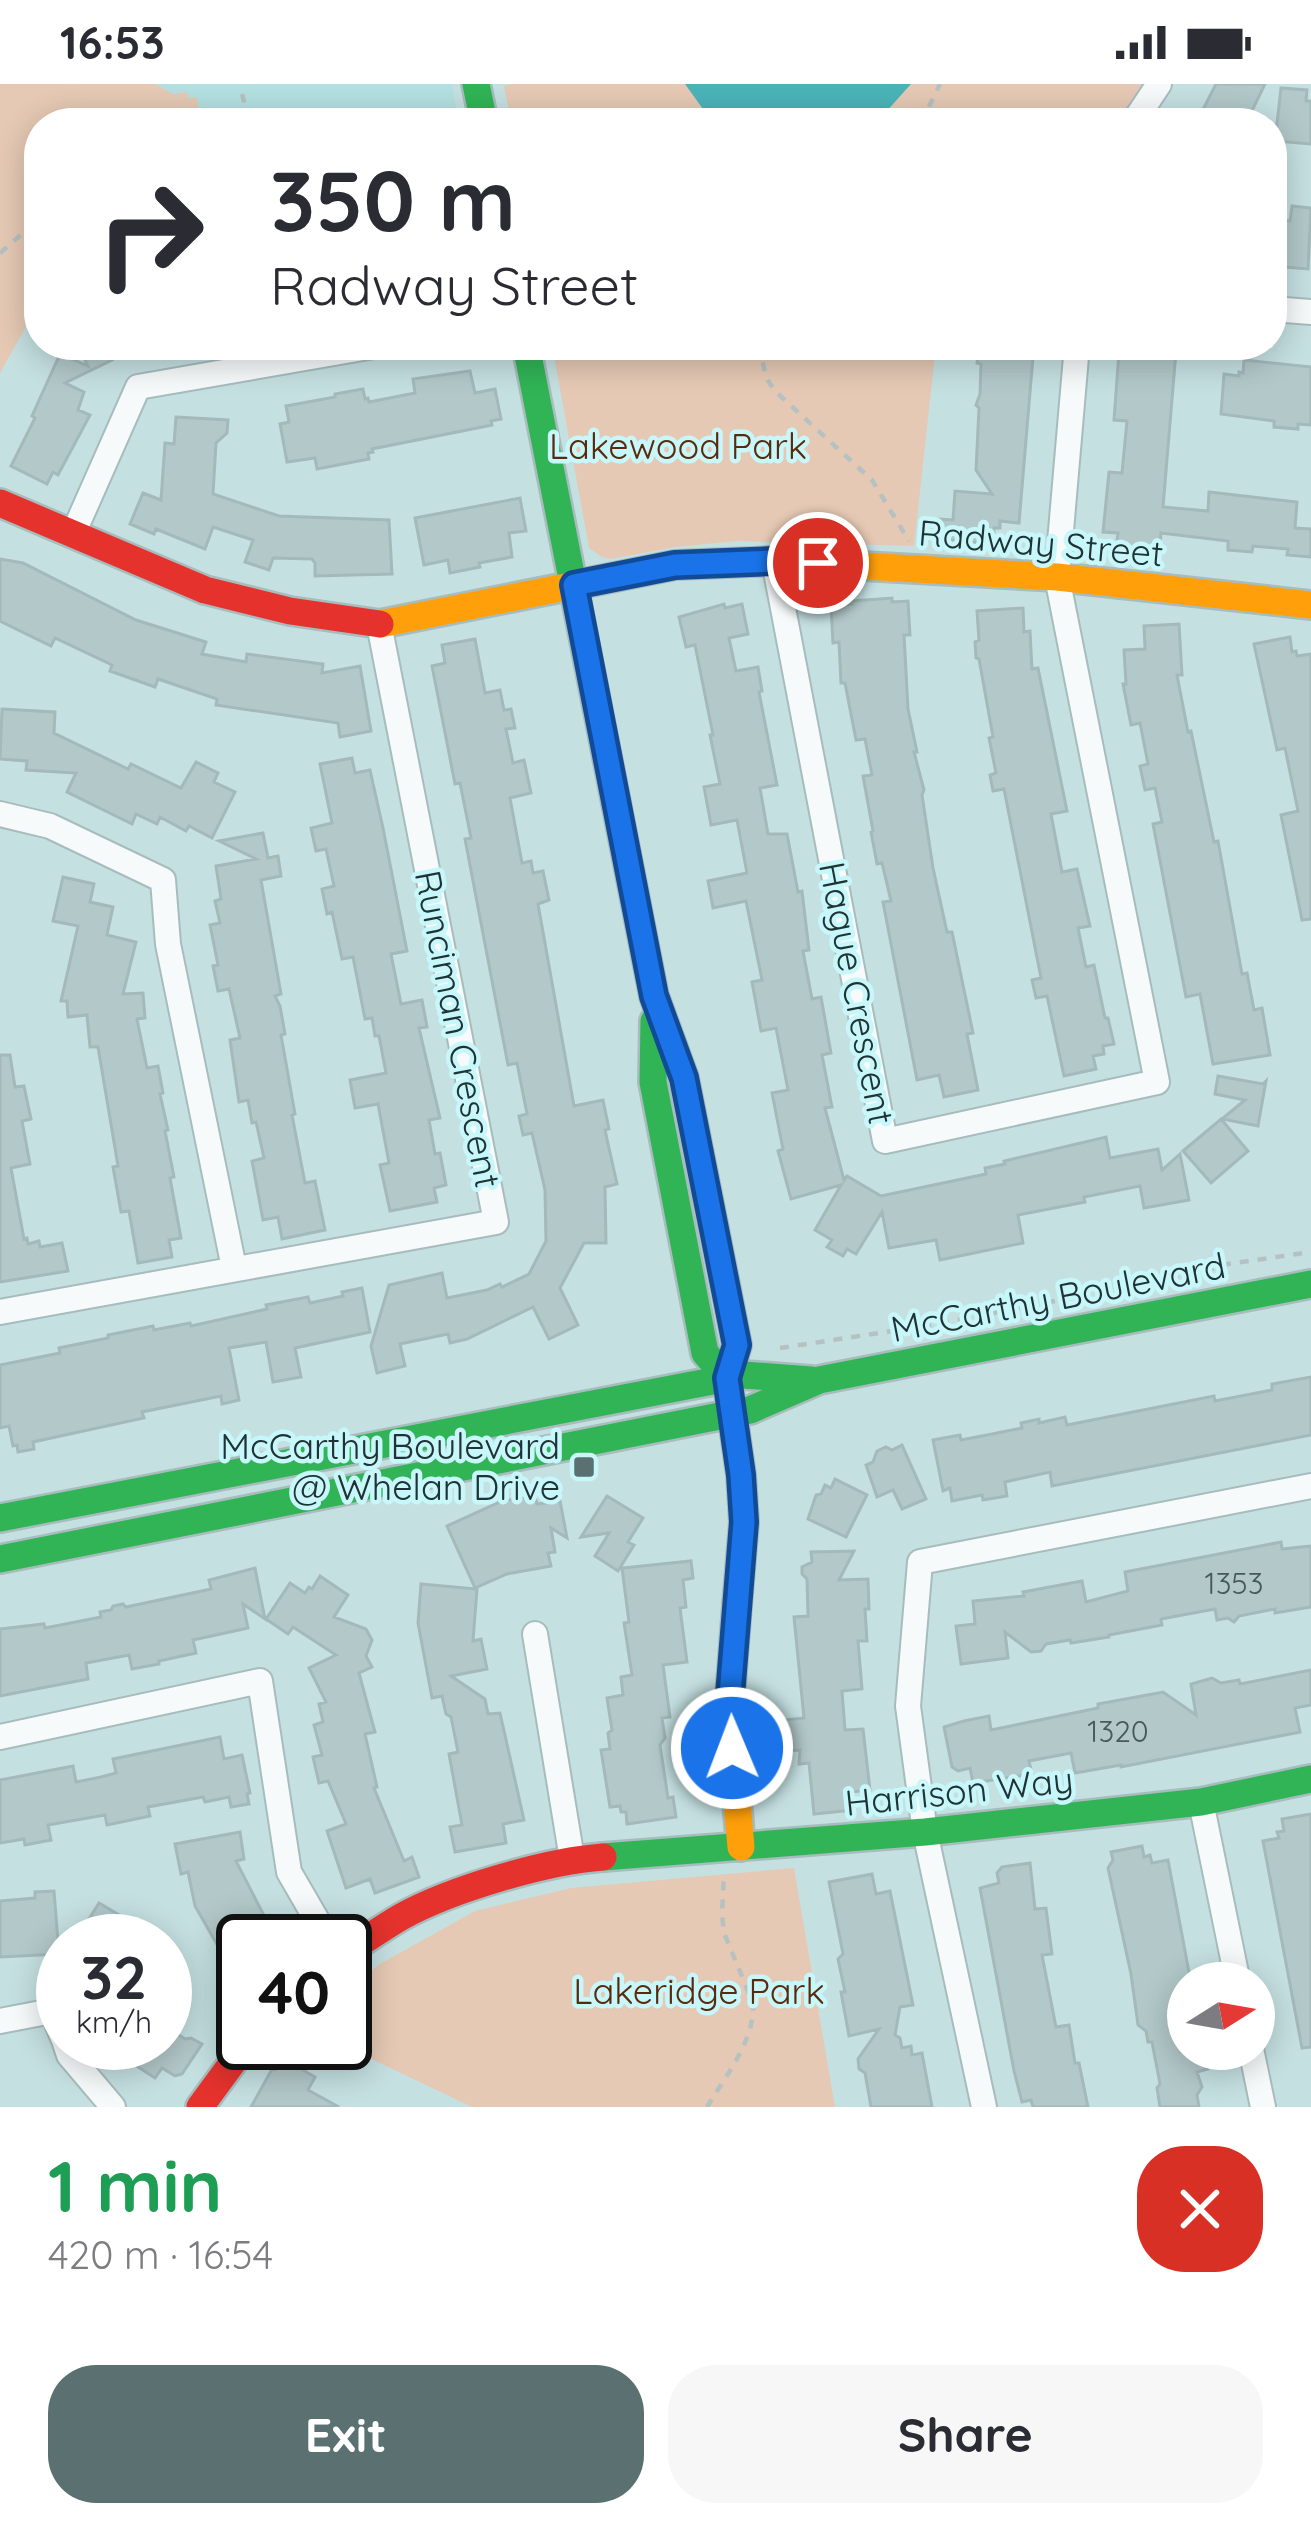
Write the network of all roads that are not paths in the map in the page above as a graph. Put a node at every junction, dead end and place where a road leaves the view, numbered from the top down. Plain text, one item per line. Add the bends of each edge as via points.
1 (294, 360) edge
2 (529, 360) edge
3 (1076, 360) edge
4 (0, 503) edge
5 (73, 534) junction
6 (774, 561) junction
7 (1057, 577) junction
8 (574, 585) junction
9 (1311, 605) edge
10 (379, 624) junction
11 (0, 814) edge
12 (234, 1268) junction
13 (1311, 1284) edge
14 (0, 1312) edge
15 (735, 1376) junction
16 (819, 1380) junction
17 (734, 1414) junction
18 (1311, 1486) edge
19 (0, 1517) edge
20 (0, 1559) edge
21 (535, 1634) dead end
22 (0, 1737) edge
23 (1311, 1779) edge
24 (1201, 1802) junction
25 (925, 1832) junction
26 (730, 1848) junction
27 (572, 1858) junction
28 (314, 1914) edge
29 (372, 1936) edge
30 (1234, 1962) edge
31 (36, 2014) edge
32 (0, 2021) edge
33 (82, 2070) edge
34 (227, 2070) edge
35 (1255, 2070) edge
36 (113, 2107) edge
37 (200, 2107) edge
38 (984, 2107) edge
39 (1263, 2107) edge

1 - 5 street via 138,387
2 - 8 street
3 - 7 street
4 - 5 street, Radway Street
5 - 10 street, Radway Street via 205,590
6 - 7 street, Radway Street
6 - 7 street, Hague Crescent via 885,1141 1157,1082
6 - 8 street, Radway Street via 675,565
7 - 9 street, Radway Street
8 - 10 street, Radway Street
8 - 15 street via 654,996 684,1078 737,1345
10 - 12 street, Runciman Crescent via 496,1222
11 - 12 street via 50,826 163,880 168,944
12 - 14 street, Runciman Crescent
13 - 16 street, McCarthy Boulevard
15 - 16 street, McCarthy Boulevard
15 - 17 street
15 - 19 street, McCarthy Boulevard
16 - 17 street, McCarthy Boulevard
17 - 20 street, McCarthy Boulevard
17 - 26 street via 744,1522 729,1708
18 - 25 street via 920,1562 908,1706
21 - 27 street
22 - 28 street via 260,1681 290,1872
23 - 24 street, Harrison Way
24 - 25 street, Harrison Way
24 - 30 street
25 - 26 street, Harrison Way
25 - 38 street
26 - 27 street, Harrison Way
27 - 29 street, Harrison Way via 464,1890
31 - 32 street
33 - 36 street
34 - 37 street
35 - 39 street

